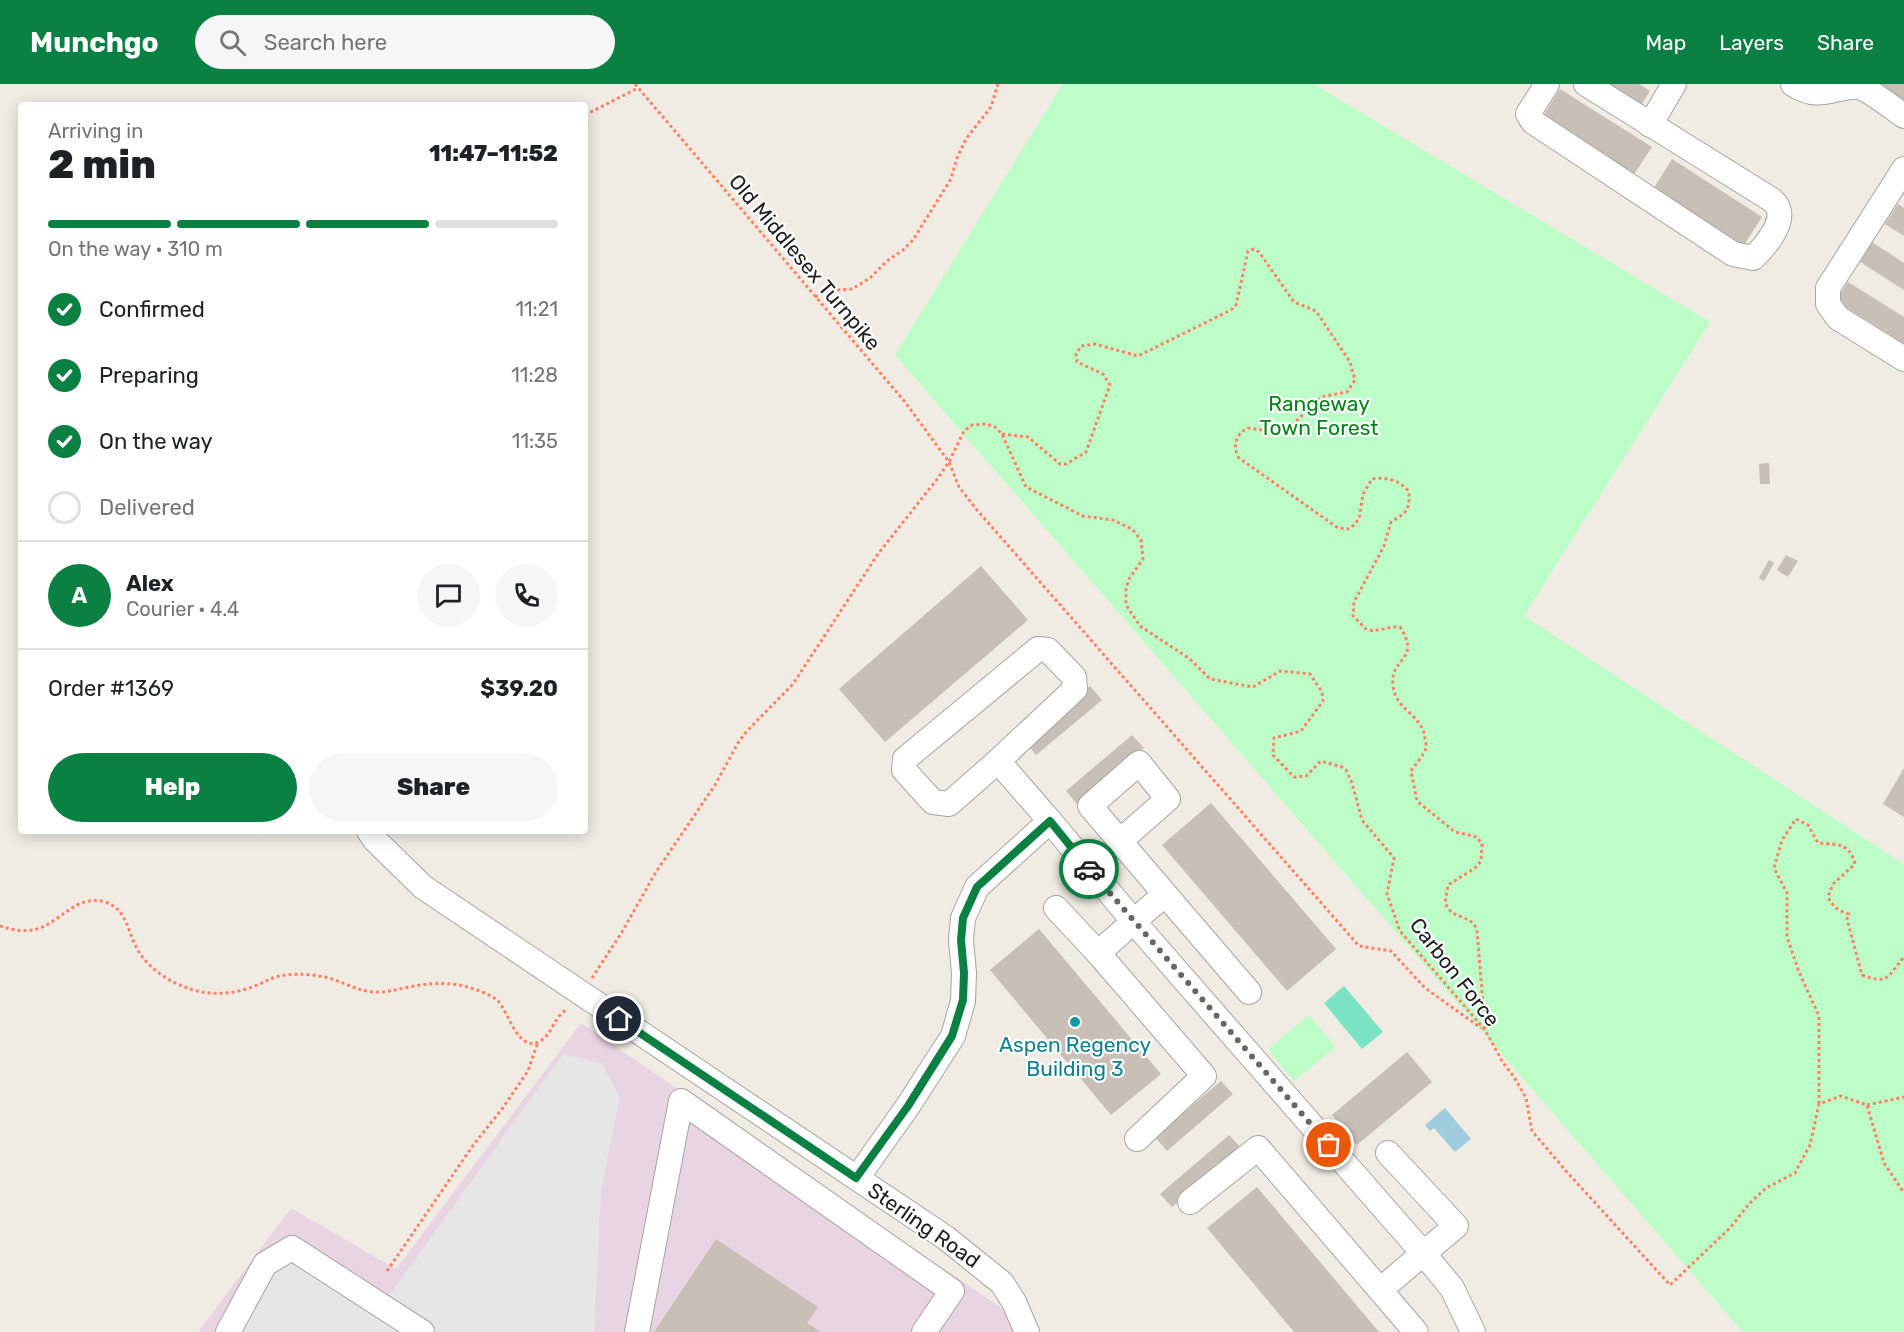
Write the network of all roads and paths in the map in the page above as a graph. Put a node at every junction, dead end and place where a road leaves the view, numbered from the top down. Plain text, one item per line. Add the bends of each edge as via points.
1 (634, 84) edge
2 (998, 84) edge
3 (1547, 84) edge
4 (1586, 84) edge
5 (1674, 84) edge
6 (1793, 84) edge
7 (638, 88) junction
8 (588, 113) edge
9 (1904, 116) edge
10 (1650, 125) junction
11 (1904, 170) edge
12 (815, 297) junction
13 (1904, 359) edge
14 (1002, 434) junction
15 (949, 462) junction
16 (998, 761) junction
17 (1050, 821) junction
18 (371, 834) edge
19 (1120, 841) dead end
20 (1165, 894) junction
21 (1056, 908) dead end
22 (1134, 922) junction
23 (0, 926) edge
24 (1098, 953) junction
25 (1904, 957) edge
26 (1249, 992) dead end
27 (582, 993) junction
28 (1485, 1030) junction
29 (538, 1042) junction
30 (1904, 1097) edge
31 (1819, 1104) junction
32 (1867, 1106) junction
33 (1137, 1139) dead end
34 (1388, 1153) dead end
35 (856, 1178) junction
36 (1904, 1193) edge
37 (1190, 1202) dead end
38 (1423, 1253) junction
39 (387, 1271) dead end
40 (1380, 1290) junction
41 (1023, 1331) edge
42 (228, 1332) edge
43 (422, 1332) edge
44 (637, 1332) edge
45 (924, 1332) edge
46 (1416, 1332) edge
47 (1473, 1332) edge

1 - 7 path, Old Middlesex Turnpike
2 - 12 path via 991,107 966,139 951,179 913,240 852,289 825,291
3 - 10 street via 1528,114 1533,122 1733,254 1753,258 1779,222 1779,209 1773,200
4 - 10 street
5 - 10 street
6 - 9 street via 1811,93 1845,85 1860,87
7 - 8 path
7 - 12 path, Old Middlesex Turnpike
11 - 13 street via 1828,288 1828,304 1838,318
12 - 15 path, Old Middlesex Turnpike via 905,402
14 - 15 path via 986,424 972,425 964,431
14 - 28 path, Carbon Force via 1026,487 1083,516 1124,524 1141,540 1143,559 1126,588 1126,605 1140,626 1190,659 1210,679 1253,687 1280,670 1310,674 1322,692 1323,701 1301,731 1274,738 1273,755 1294,777 1306,776 1321,761 1346,770 1362,820 1394,858 1387,894 1400,931
14 - 28 path via 1028,437 1060,464 1086,452 1110,385 1103,374 1077,362 1081,346 1095,344 1137,356 1231,310 1236,305 1248,250 1259,252 1294,302 1317,311 1350,362 1353,385 1347,392 1321,397 1284,433 1244,429 1235,451 1239,458 1338,528 1348,529 1356,523 1362,494 1372,480 1400,482 1409,492 1410,503 1402,517 1391,522 1384,546 1354,602 1353,616 1371,631 1400,627 1408,639 1409,650 1395,670 1392,683 1395,697 1424,727 1426,747 1411,771 1417,801 1455,832 1477,837 1482,844 1481,861 1448,885 1445,903 1449,911 1471,922 1477,930
15 - 27 path via 884,545 793,684 738,743
15 - 28 path, Old Middlesex Turnpike via 959,487 977,510 1359,946 1390,951 1425,988
16 - 16 street via 949,804 933,802 904,770 905,759 1038,649 1048,650 1074,677 1075,689
16 - 17 street
17 - 22 street
17 - 35 street via 977,887 963,918 963,1000 952,1036
18 - 27 street, Sterling Road via 423,887
19 - 20 street
20 - 22 street
20 - 26 street
21 - 24 street
22 - 24 street
22 - 38 street
23 - 29 path via 15,930 39,928 81,902 94,900 120,911 147,962 188,988 227,993 286,974 313,975 375,992 453,984 496,1000 514,1030 531,1043
24 - 33 street via 1204,1076
25 - 31 path via 1885,980 1862,975 1846,919 1849,914 1840,912 1828,897 1833,884 1855,864 1852,852 1843,845 1818,843 1808,825 1796,819 1782,840 1774,868 1787,892 1787,937 1819,1016
27 - 29 path
27 - 35 street, Sterling Road
28 - 31 path, Carbon Force via 1526,1098 1532,1131 1670,1285 1766,1188 1795,1173 1810,1145
29 - 39 path via 528,1071
30 - 32 path
31 - 32 path via 1841,1096
32 - 36 path via 1884,1163
34 - 38 street via 1456,1226
35 - 41 street, Sterling Road via 946,1238 1002,1282 1014,1302
37 - 40 street via 1258,1148
38 - 40 street
38 - 47 street via 1452,1288
40 - 46 street
42 - 43 street via 265,1264 292,1248
44 - 45 street via 681,1101 952,1291

